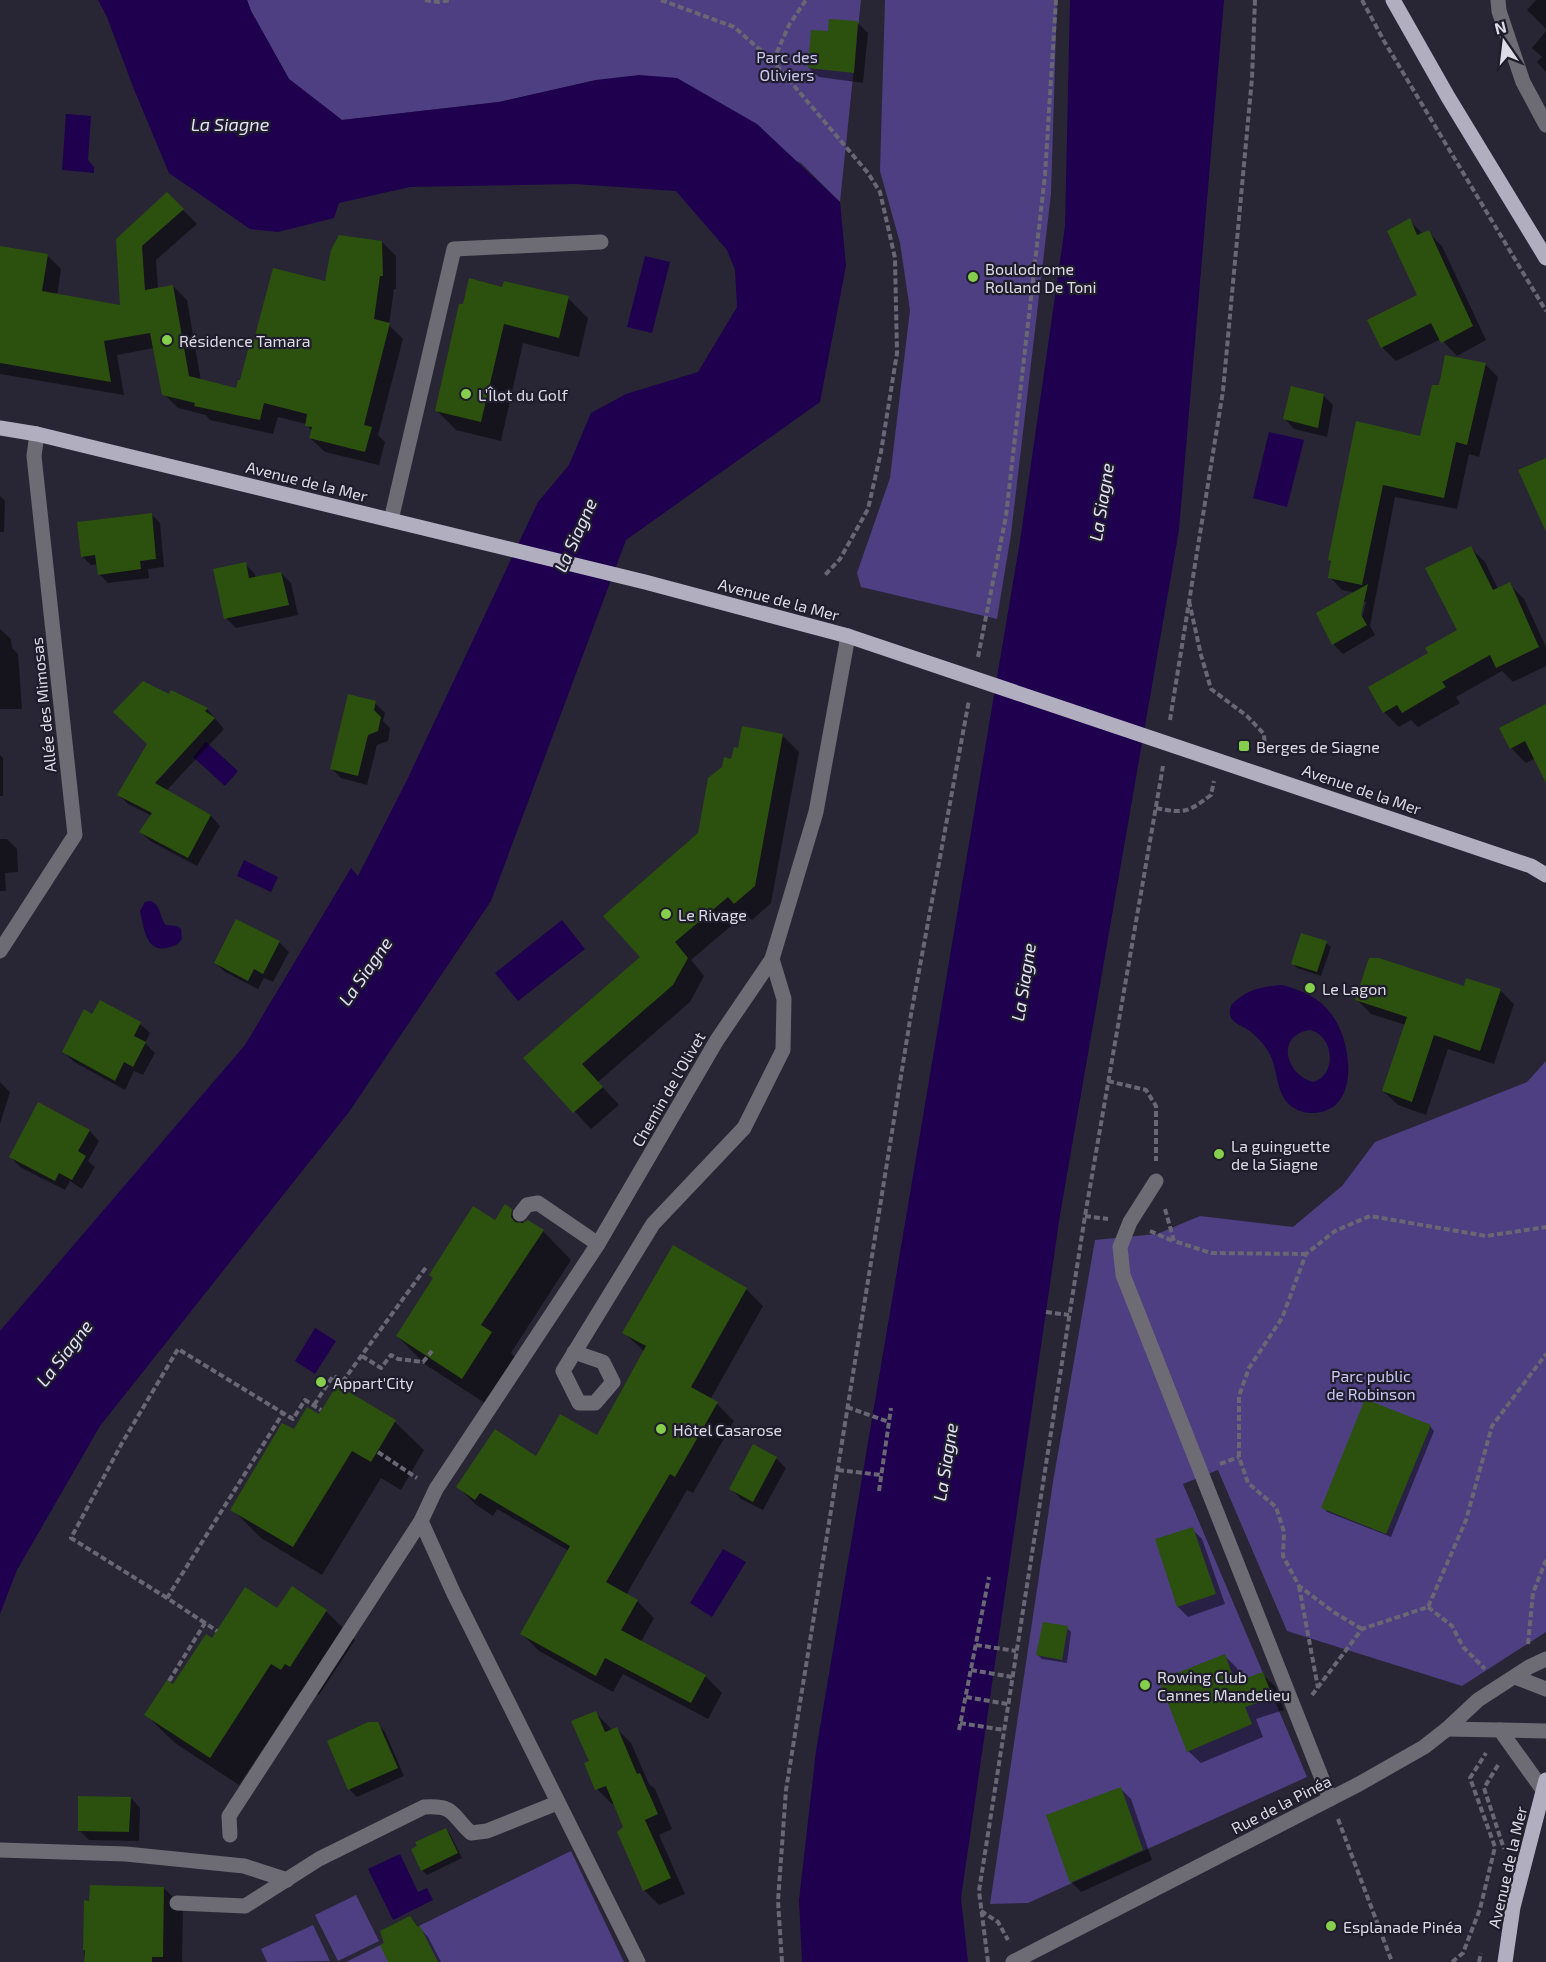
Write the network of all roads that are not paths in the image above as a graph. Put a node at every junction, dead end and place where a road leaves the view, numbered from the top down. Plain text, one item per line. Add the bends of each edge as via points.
1 (1498, 0) edge
2 (1395, 1) edge
3 (1546, 125) edge
4 (601, 242) dead end
5 (1546, 258) edge
6 (0, 428) edge
7 (37, 434) junction
8 (391, 520) junction
9 (848, 636) junction
10 (1539, 866) edge
11 (1546, 875) edge
12 (0, 951) edge
13 (772, 959) junction
14 (1156, 1181) road end
15 (520, 1214) dead end
16 (598, 1245) junction
17 (574, 1352) dead end
18 (422, 1521) junction
19 (1546, 1659) edge
20 (1515, 1677) junction
21 (1546, 1689) edge
22 (1447, 1729) junction
23 (1500, 1730) junction
24 (1546, 1731) edge
25 (1545, 1785) edge
26 (1330, 1799) junction
27 (557, 1803) junction
28 (230, 1835) dead end
29 (0, 1850) edge
30 (287, 1880) junction
31 (177, 1903) dead end
32 (1016, 1960) edge
33 (638, 1962) edge
34 (1505, 1962) edge

1 - 3 street via 1524,82
2 - 5 main road
4 - 8 street via 454,249
6 - 7 main road, Avenue de la Mer
7 - 8 main road, Avenue de la Mer
7 - 12 street, Allée des Mimosas via 34,456 75,834
8 - 9 main road, Avenue de la Mer
9 - 10 main road, Avenue de la Mer
9 - 13 street, Chemin de l'Olivet via 816,812
10 - 11 main road, Avenue de la Mer
13 - 16 street, Chemin de l'Olivet via 717,1040
13 - 17 street via 784,999 783,1050 744,1128 653,1224
14 - 26 street via 1130,1222 1120,1247 1123,1275
15 - 16 street via 526,1205 538,1203
16 - 18 street, Chemin de l'Olivet via 436,1489
18 - 27 street
18 - 28 street, Chemin de l'Olivet via 229,1816
19 - 20 street, Rue de la Pinéa
20 - 21 street
20 - 22 street, Rue de la Pinéa via 1478,1700
22 - 23 street
22 - 26 street, Rue de la Pinéa
23 - 24 street
23 - 25 street
25 - 34 main road, Avenue de la Mer via 1513,1907
26 - 32 street, Rue de la Pinéa
27 - 30 street via 487,1831 471,1833 454,1812 441,1806 424,1807 319,1859
27 - 33 street
29 - 30 street via 138,1855 244,1866
30 - 31 street via 245,1906

